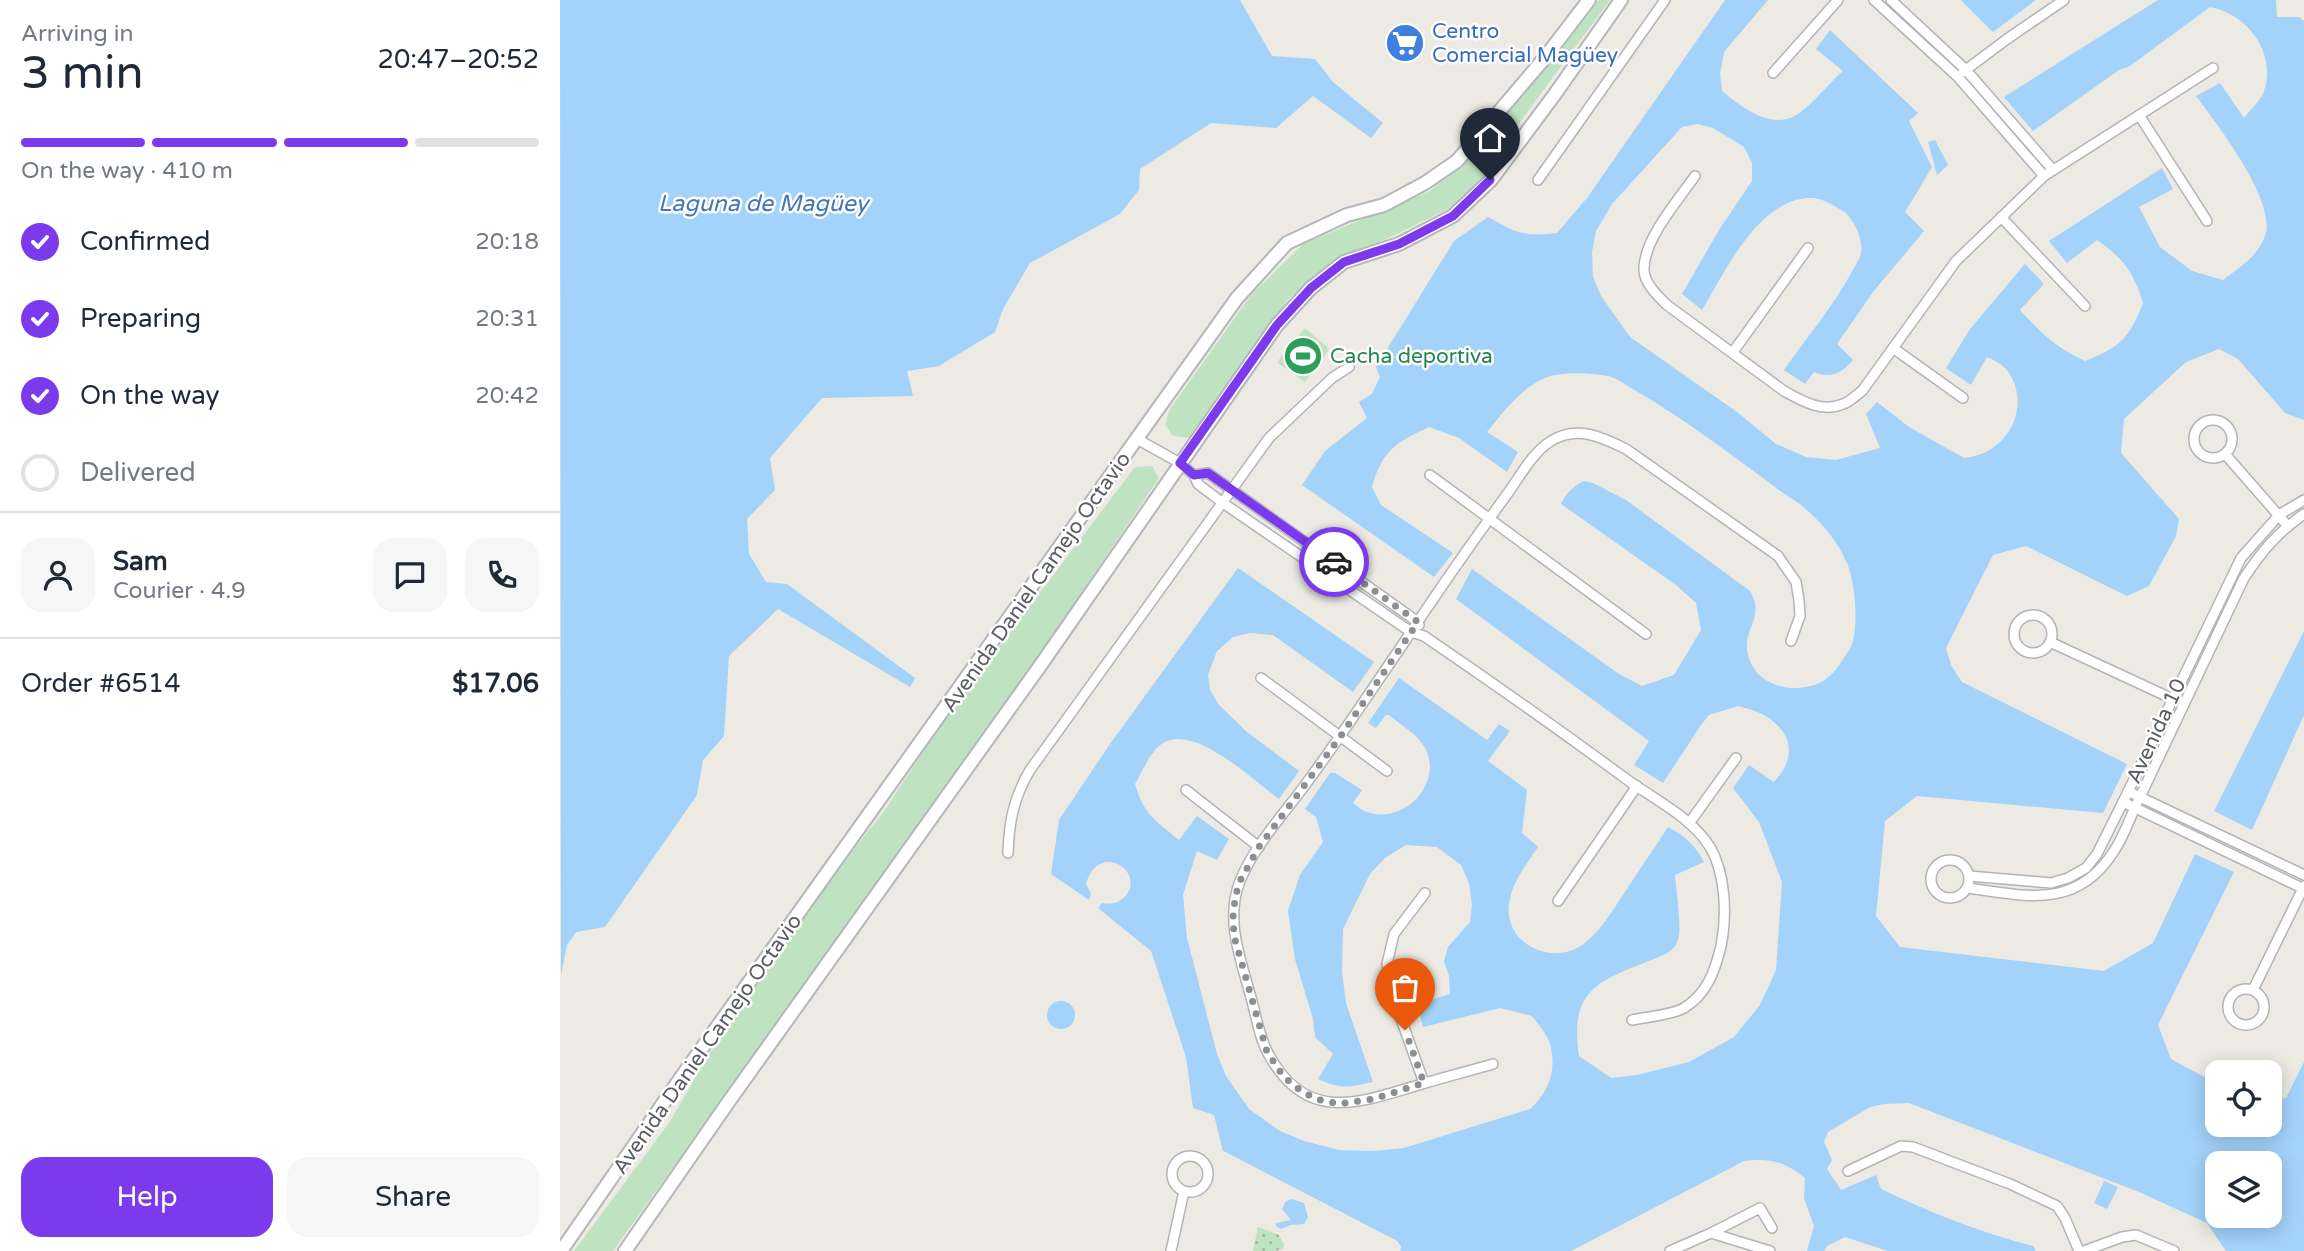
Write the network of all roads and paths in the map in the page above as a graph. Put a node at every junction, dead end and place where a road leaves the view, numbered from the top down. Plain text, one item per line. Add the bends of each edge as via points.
1 (1589, 0) edge
2 (1621, 0) edge
3 (1665, 0) edge
4 (1838, 0) edge
5 (1874, 0) edge
6 (1891, 0) edge
7 (2064, 0) edge
8 (2213, 68) dead end
9 (1966, 70) junction
10 (1773, 72) dead end
11 (1958, 76) junction
12 (2139, 115) junction
13 (2053, 170) junction
14 (1695, 176) dead end
15 (2044, 176) junction
16 (1538, 180) dead end
17 (2001, 217) junction
18 (2207, 221) dead end
19 (1808, 247) dead end
20 (2085, 306) dead end
21 (1893, 348) junction
22 (1733, 352) junction
23 (1349, 368) dead end
24 (1963, 398) dead end
25 (1137, 439) junction
26 (2225, 454) junction
27 (1180, 463) junction
28 (1194, 475) junction
29 (1430, 475) dead end
30 (1233, 490) junction
31 (2304, 500) edge
32 (1223, 503) junction
33 (2304, 514) edge
34 (2279, 515) junction
35 (1490, 518) junction
36 (2287, 525) junction
37 (1418, 622) junction
38 (1410, 632) junction
39 (1646, 634) dead end
40 (1424, 636) junction
41 (1791, 641) dead end
42 (2050, 642) junction
43 (1261, 678) dead end
44 (2171, 699) junction
45 (2184, 704) junction
46 (1340, 737) junction
47 (1735, 758) dead end
48 (1387, 771) dead end
49 (1637, 786) junction
50 (1186, 790) dead end
51 (2128, 791) junction
52 (2140, 797) junction
53 (2123, 802) junction
54 (2134, 808) junction
55 (1690, 822) junction
56 (2226, 838) junction
57 (1259, 847) junction
58 (2221, 849) junction
59 (1008, 853) dead end
60 (2304, 875) edge
61 (1969, 876) junction
62 (1968, 888) junction
63 (2304, 888) edge
64 (1424, 893) dead end
65 (1558, 901) dead end
66 (2253, 990) junction
67 (1632, 1020) dead end
68 (1493, 1064) dead end
69 (1424, 1083) junction
70 (1848, 1171) dead end
71 (1184, 1191) junction
72 (1772, 1228) dead end
73 (1712, 1233) junction
74 (561, 1251) edge
75 (625, 1251) edge
76 (1171, 1251) edge
77 (1670, 1251) edge
78 (1770, 1251) edge
79 (2082, 1251) edge
80 (2174, 1251) edge

1 - 25 main road, Avenida Daniel Camejo Octavio via 1457,161 1384,205 1347,215 1287,243 1237,298
2 - 27 main road via 1490,180 1453,216 1399,244 1344,262 1311,288 1277,325
3 - 16 street
4 - 10 street
5 - 11 street
6 - 9 street
7 - 9 street
8 - 12 street
9 - 11 street
9 - 13 street
11 - 15 street
12 - 13 street
12 - 18 street
13 - 15 street
14 - 22 street via 1648,248 1643,271 1667,305
15 - 17 street
17 - 20 street
17 - 21 street via 1956,261
19 - 22 street
21 - 22 street via 1862,391 1844,404 1821,408 1784,391
21 - 24 street
23 - 30 street via 1332,378 1269,438
25 - 27 street
25 - 74 main road, Avenida Daniel Camejo Octavio
26 - 26 street via 2233,441 2229,426 2216,419 2201,423 2193,436 2197,451 2210,458
26 - 34 street
27 - 28 street
27 - 75 main road
28 - 30 street via 1208,473
28 - 32 street via 1198,484
29 - 35 street
30 - 32 street
30 - 37 street
31 - 34 street, Avenida 10
32 - 38 street
32 - 59 street via 1030,770 1012,807
33 - 36 street, Avenida 10
34 - 36 street
34 - 44 street, Avenida 10 via 2241,558
35 - 37 street
35 - 39 street
35 - 41 street via 1525,468 1551,441 1566,434 1603,437 1778,555 1796,582 1799,600 1800,616
36 - 45 street, Avenida 10 via 2244,578
37 - 38 street
37 - 40 street
38 - 40 street
38 - 46 street
40 - 49 street
42 - 42 street via 2051,628 2042,617 2027,616 2016,625 2015,639 2024,650 2039,652
42 - 44 street
43 - 46 street
44 - 45 street
44 - 51 street, Avenida 10
45 - 52 street, Avenida 10
46 - 48 street
46 - 57 street
47 - 55 street
49 - 55 street
49 - 65 street
50 - 57 street
51 - 52 street
51 - 53 street, Avenida 10
52 - 54 street
52 - 56 street, Avenida 10
53 - 54 street, Avenida 10
53 - 61 street via 2097,854 2086,868 2068,878 2051,883
54 - 58 street, Avenida 10
54 - 62 street via 2114,851 2079,887 2053,895
55 - 67 street via 1712,850 1721,874 1724,907 1716,968 1702,993 1682,1009
56 - 58 street
56 - 60 street, Avenida 10
57 - 69 street via 1236,894 1234,936 1273,1062 1300,1090 1339,1104
58 - 63 street, Avenida 10
61 - 62 street
61 - 62 street via 1963,865 1952,860 1940,863 1931,880 1946,898 1959,897
63 - 66 street
64 - 69 street via 1394,934 1387,964 1396,1005
66 - 66 street via 2239,990 2229,1000 2228,1014 2238,1024 2253,1024 2263,1014 2263,1000
68 - 69 street
70 - 79 street via 1901,1146 1913,1147 2057,1206
71 - 71 street via 1196,1191 1208,1178 1206,1166 1197,1157 1185,1156 1172,1167 1172,1179
71 - 76 street
72 - 73 street via 1760,1208
73 - 77 street
73 - 78 street
79 - 80 street via 2136,1235

